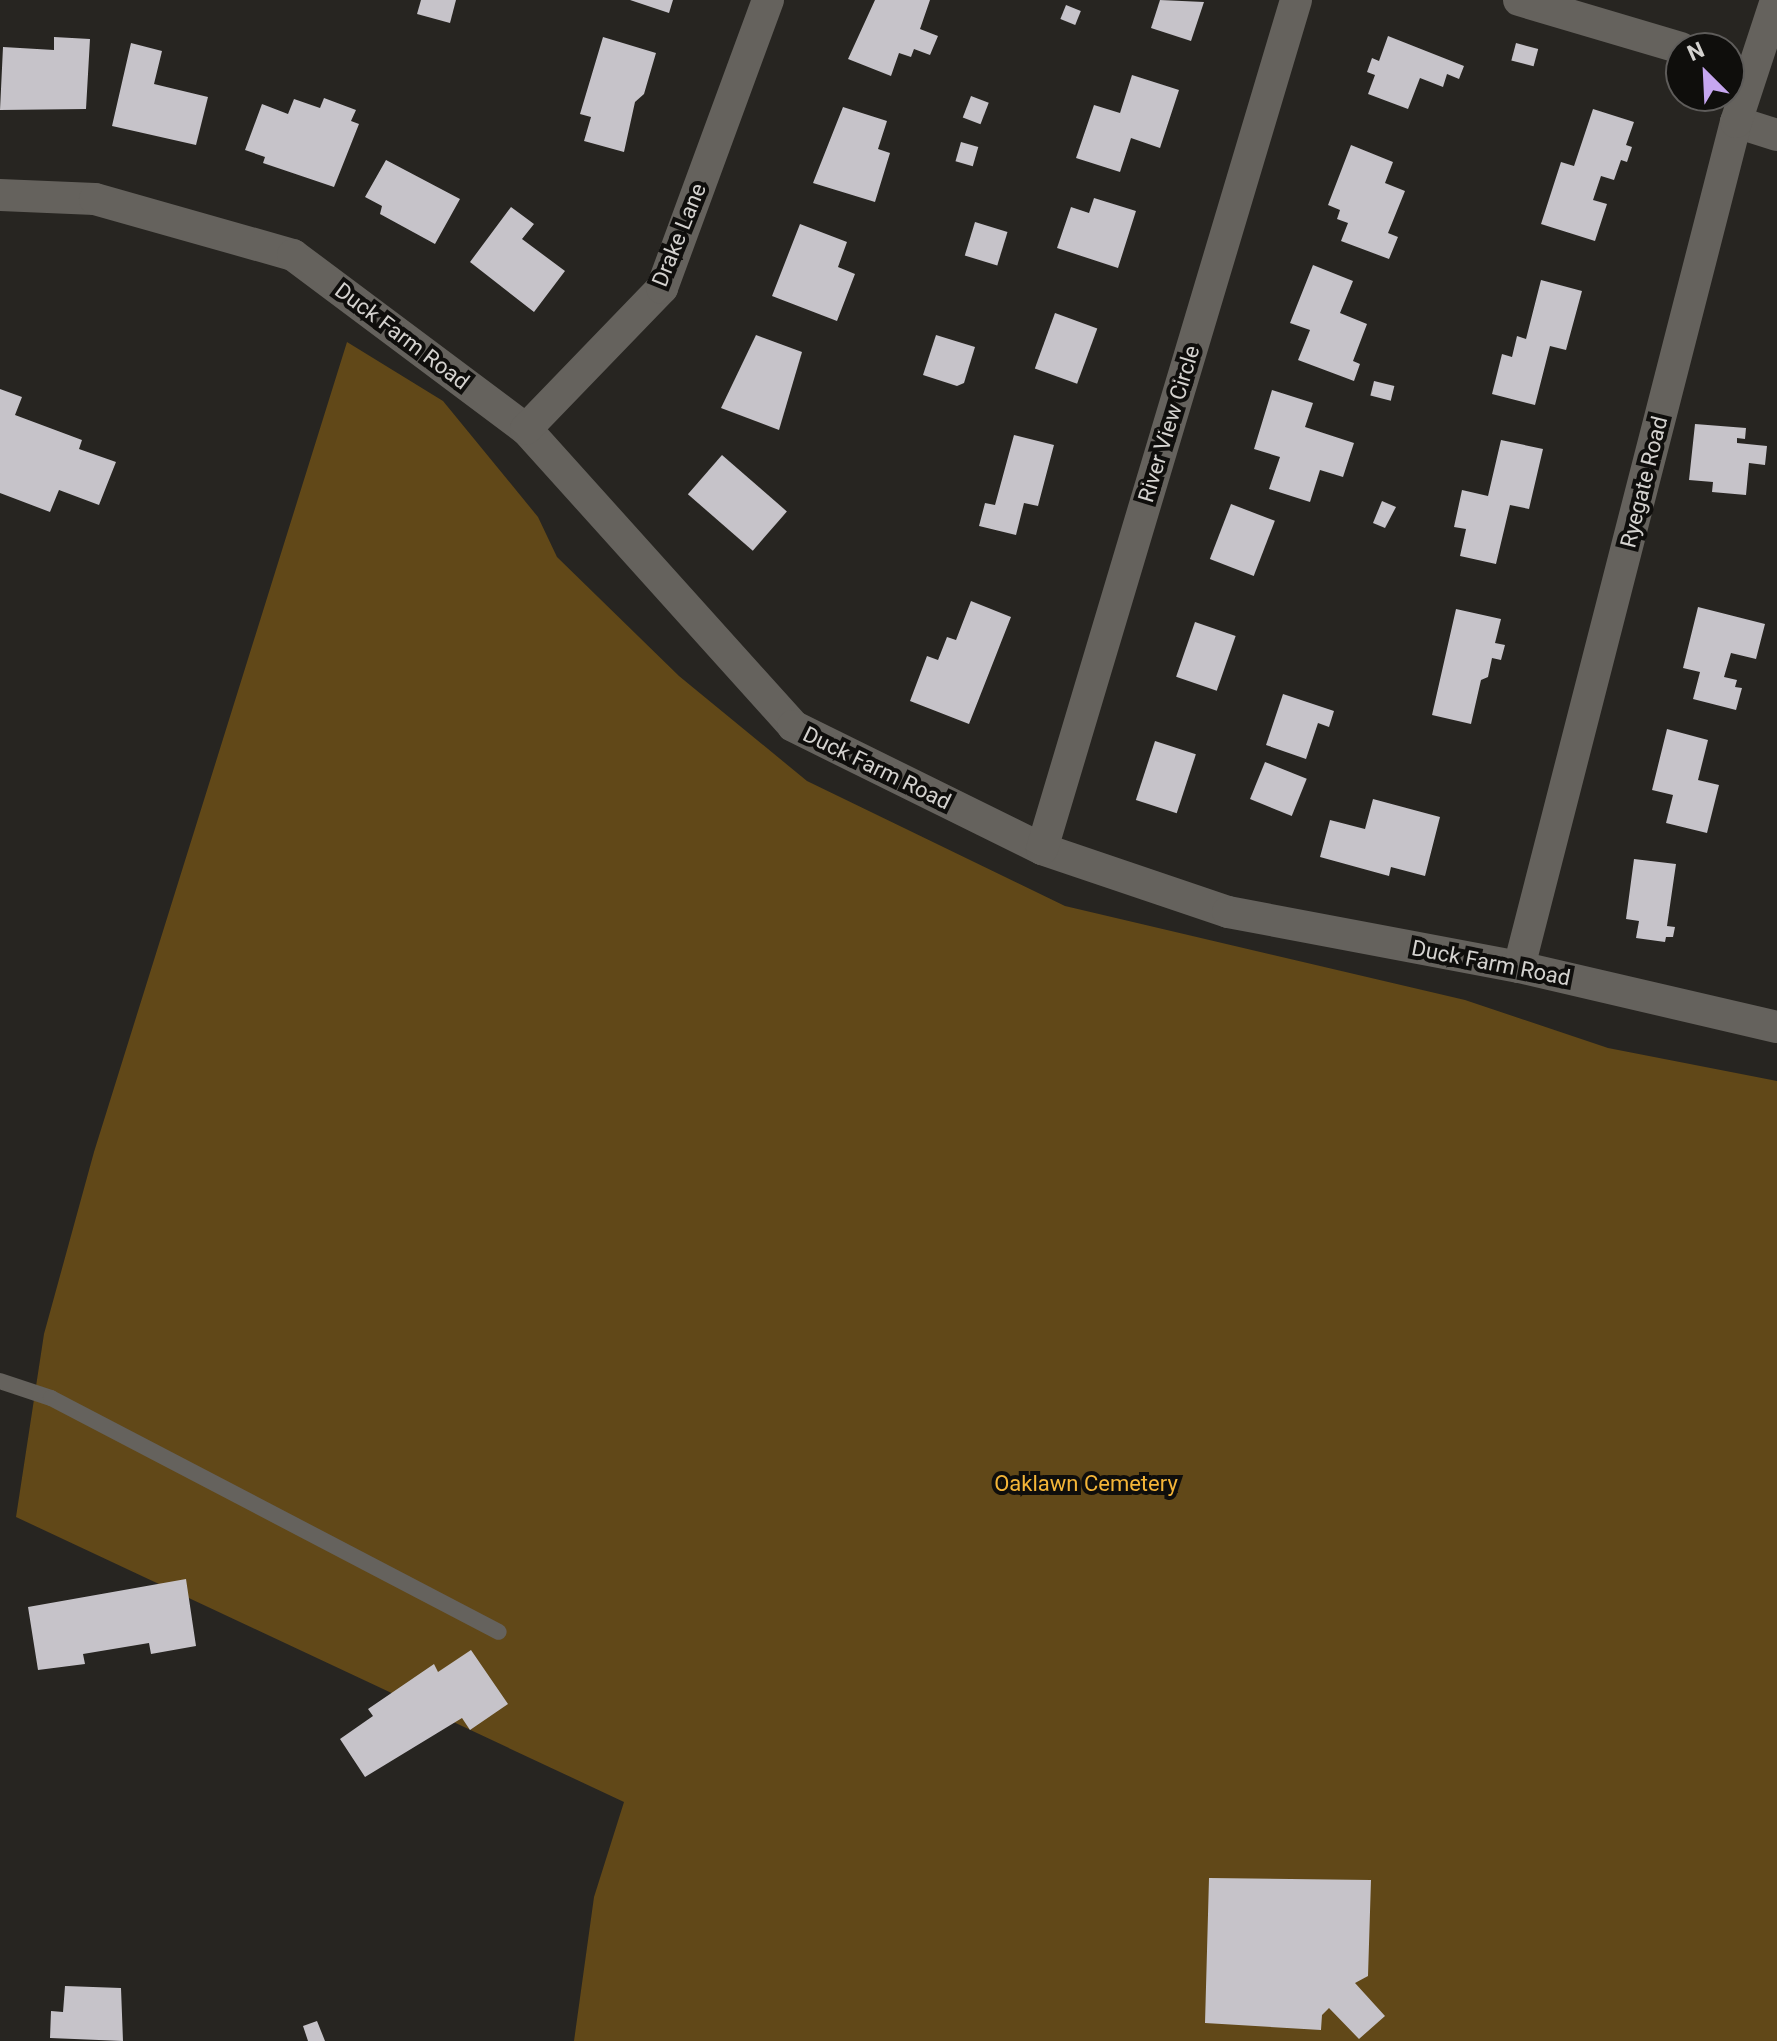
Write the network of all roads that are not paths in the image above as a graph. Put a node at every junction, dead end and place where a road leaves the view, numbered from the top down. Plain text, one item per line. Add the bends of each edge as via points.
1 (768, 0) edge
2 (1296, 0) edge
3 (1519, 0) edge
4 (1776, 0) edge
5 (1665, 43) edge
6 (1745, 60) edge
7 (1737, 112) edge
8 (1736, 122) junction
9 (1777, 135) edge
10 (0, 195) edge
11 (526, 429) junction
12 (1042, 849) junction
13 (1519, 967) junction
14 (1777, 1027) edge
15 (0, 1381) edge
16 (499, 1632) dead end

1 - 11 street, Drake Lane via 662,288
2 - 12 street, River View Circle
3 - 5 street
4 - 6 street, Ryegate Road
7 - 8 street, Ryegate Road
8 - 9 street
8 - 13 street, Ryegate Road
10 - 11 street, Duck Farm Road via 95,199 293,255
11 - 12 street, Duck Farm Road via 793,726
12 - 13 street, Duck Farm Road via 1228,912
13 - 14 street, Duck Farm Road
15 - 16 lane via 51,1398

